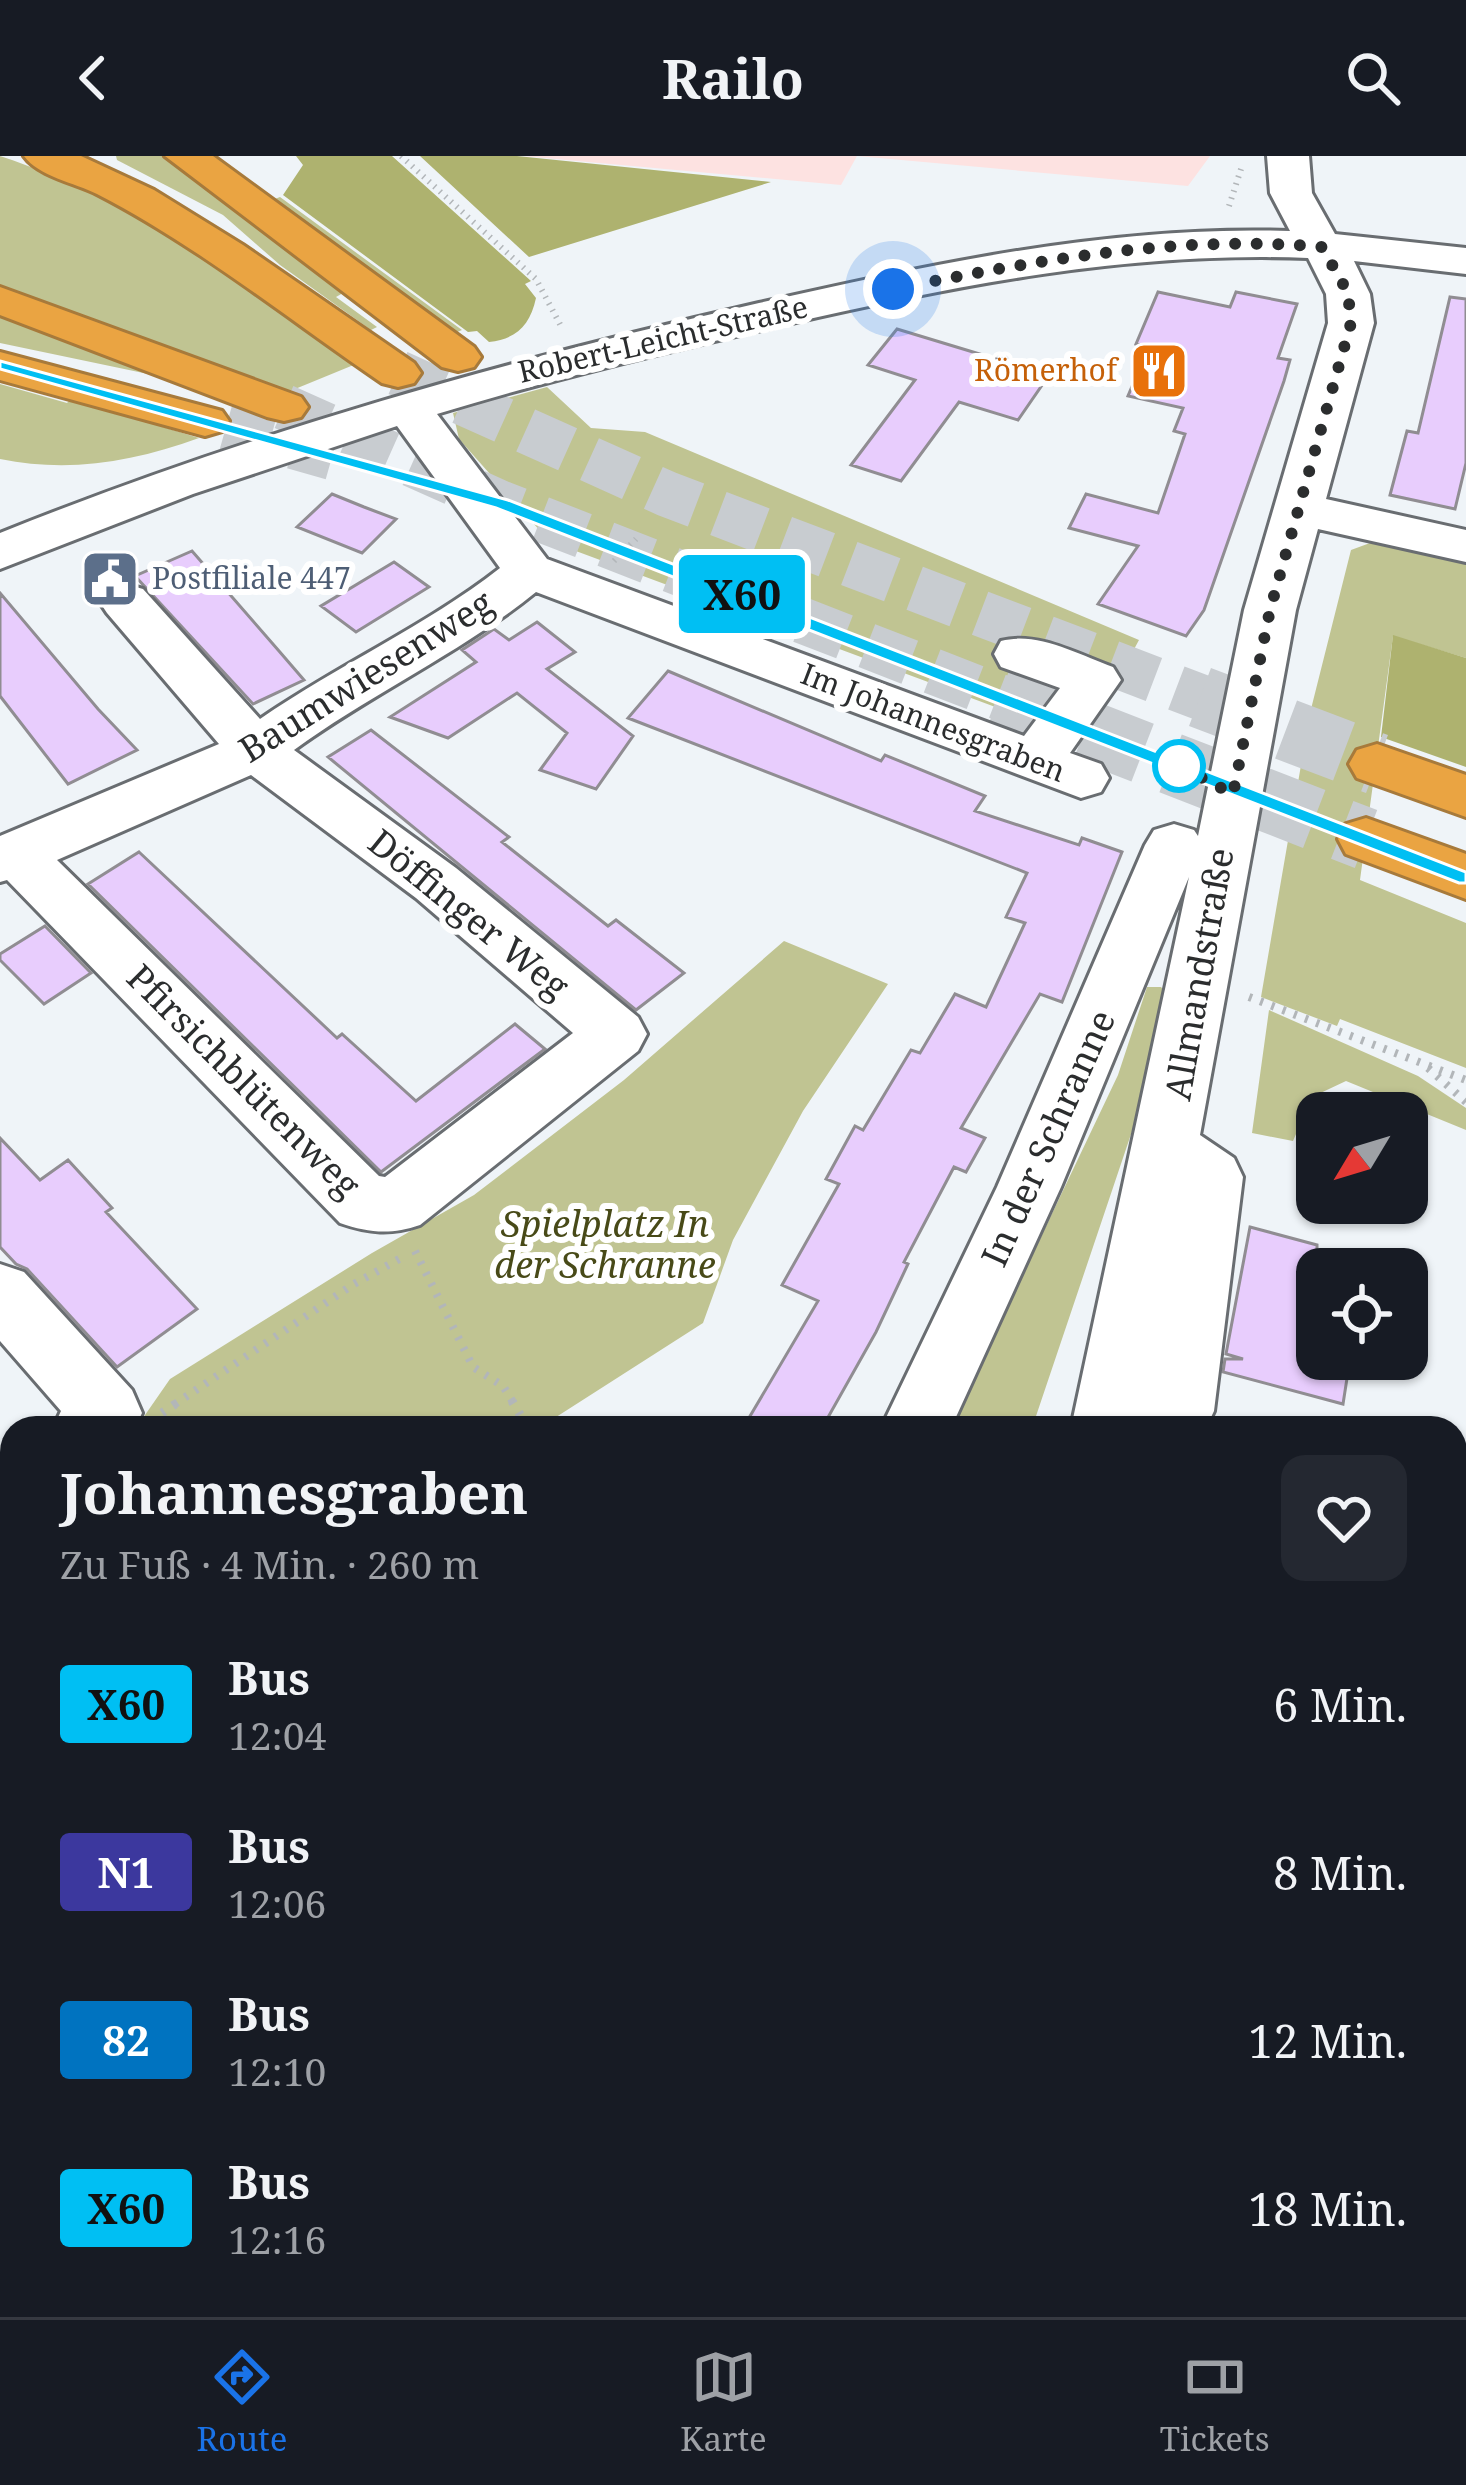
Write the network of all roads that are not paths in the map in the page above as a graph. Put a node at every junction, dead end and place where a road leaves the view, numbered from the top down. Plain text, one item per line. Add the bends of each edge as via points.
1 (45, 156) edge
2 (186, 156) edge
3 (1288, 156) edge
4 (1322, 247) junction
5 (1466, 261) edge
6 (0, 300) edge
7 (458, 357) tunnel mouth
8 (0, 366) edge
9 (403, 391) junction
10 (284, 407) tunnel mouth
11 (226, 427) tunnel mouth
12 (1298, 509) junction
13 (10, 532) edge
14 (1466, 546) edge
15 (529, 571) junction
16 (125, 601) dead end
17 (1020, 654) tunnel mouth
18 (256, 750) junction
19 (1377, 764) tunnel mouth
20 (1466, 797) edge
21 (1366, 839) tunnel mouth
22 (1174, 845) dead end
23 (8, 857) edge
24 (1466, 877) edge
25 (406, 1228) joint
26 (0, 1293) edge
27 (94, 1416) edge
28 (922, 1416) edge
29 (1165, 1416) edge

1 - 9 highway via 182,224
2 - 7 highway
3 - 4 street via 1293,198
4 - 5 street, Robert-Leicht-Straße
4 - 9 street, Robert-Leicht-Straße via 1149,247 1038,260
4 - 12 street, Allmandstraße via 1348,293 1351,323
6 - 10 highway
8 - 11 highway
9 - 13 street, Robert-Leicht-Straße via 244,457
9 - 15 street
12 - 14 street
12 - 29 street, Allmandstraße via 1270,610 1231,998 1166,1146 1211,1177 1179,1411
15 - 17 street, Im Johannesgraben via 1058,770 1094,680
15 - 18 street, Baumwiesenweg
16 - 18 street, Döffinger Weg
18 - 23 street, Baumwiesenweg
18 - 25 street, Döffinger Weg via 436,883 616,1034
19 - 20 highway
21 - 24 highway
22 - 28 street, In der Schranne
23 - 25 street, Pfirsichblütenweg via 364,1203
26 - 27 street

